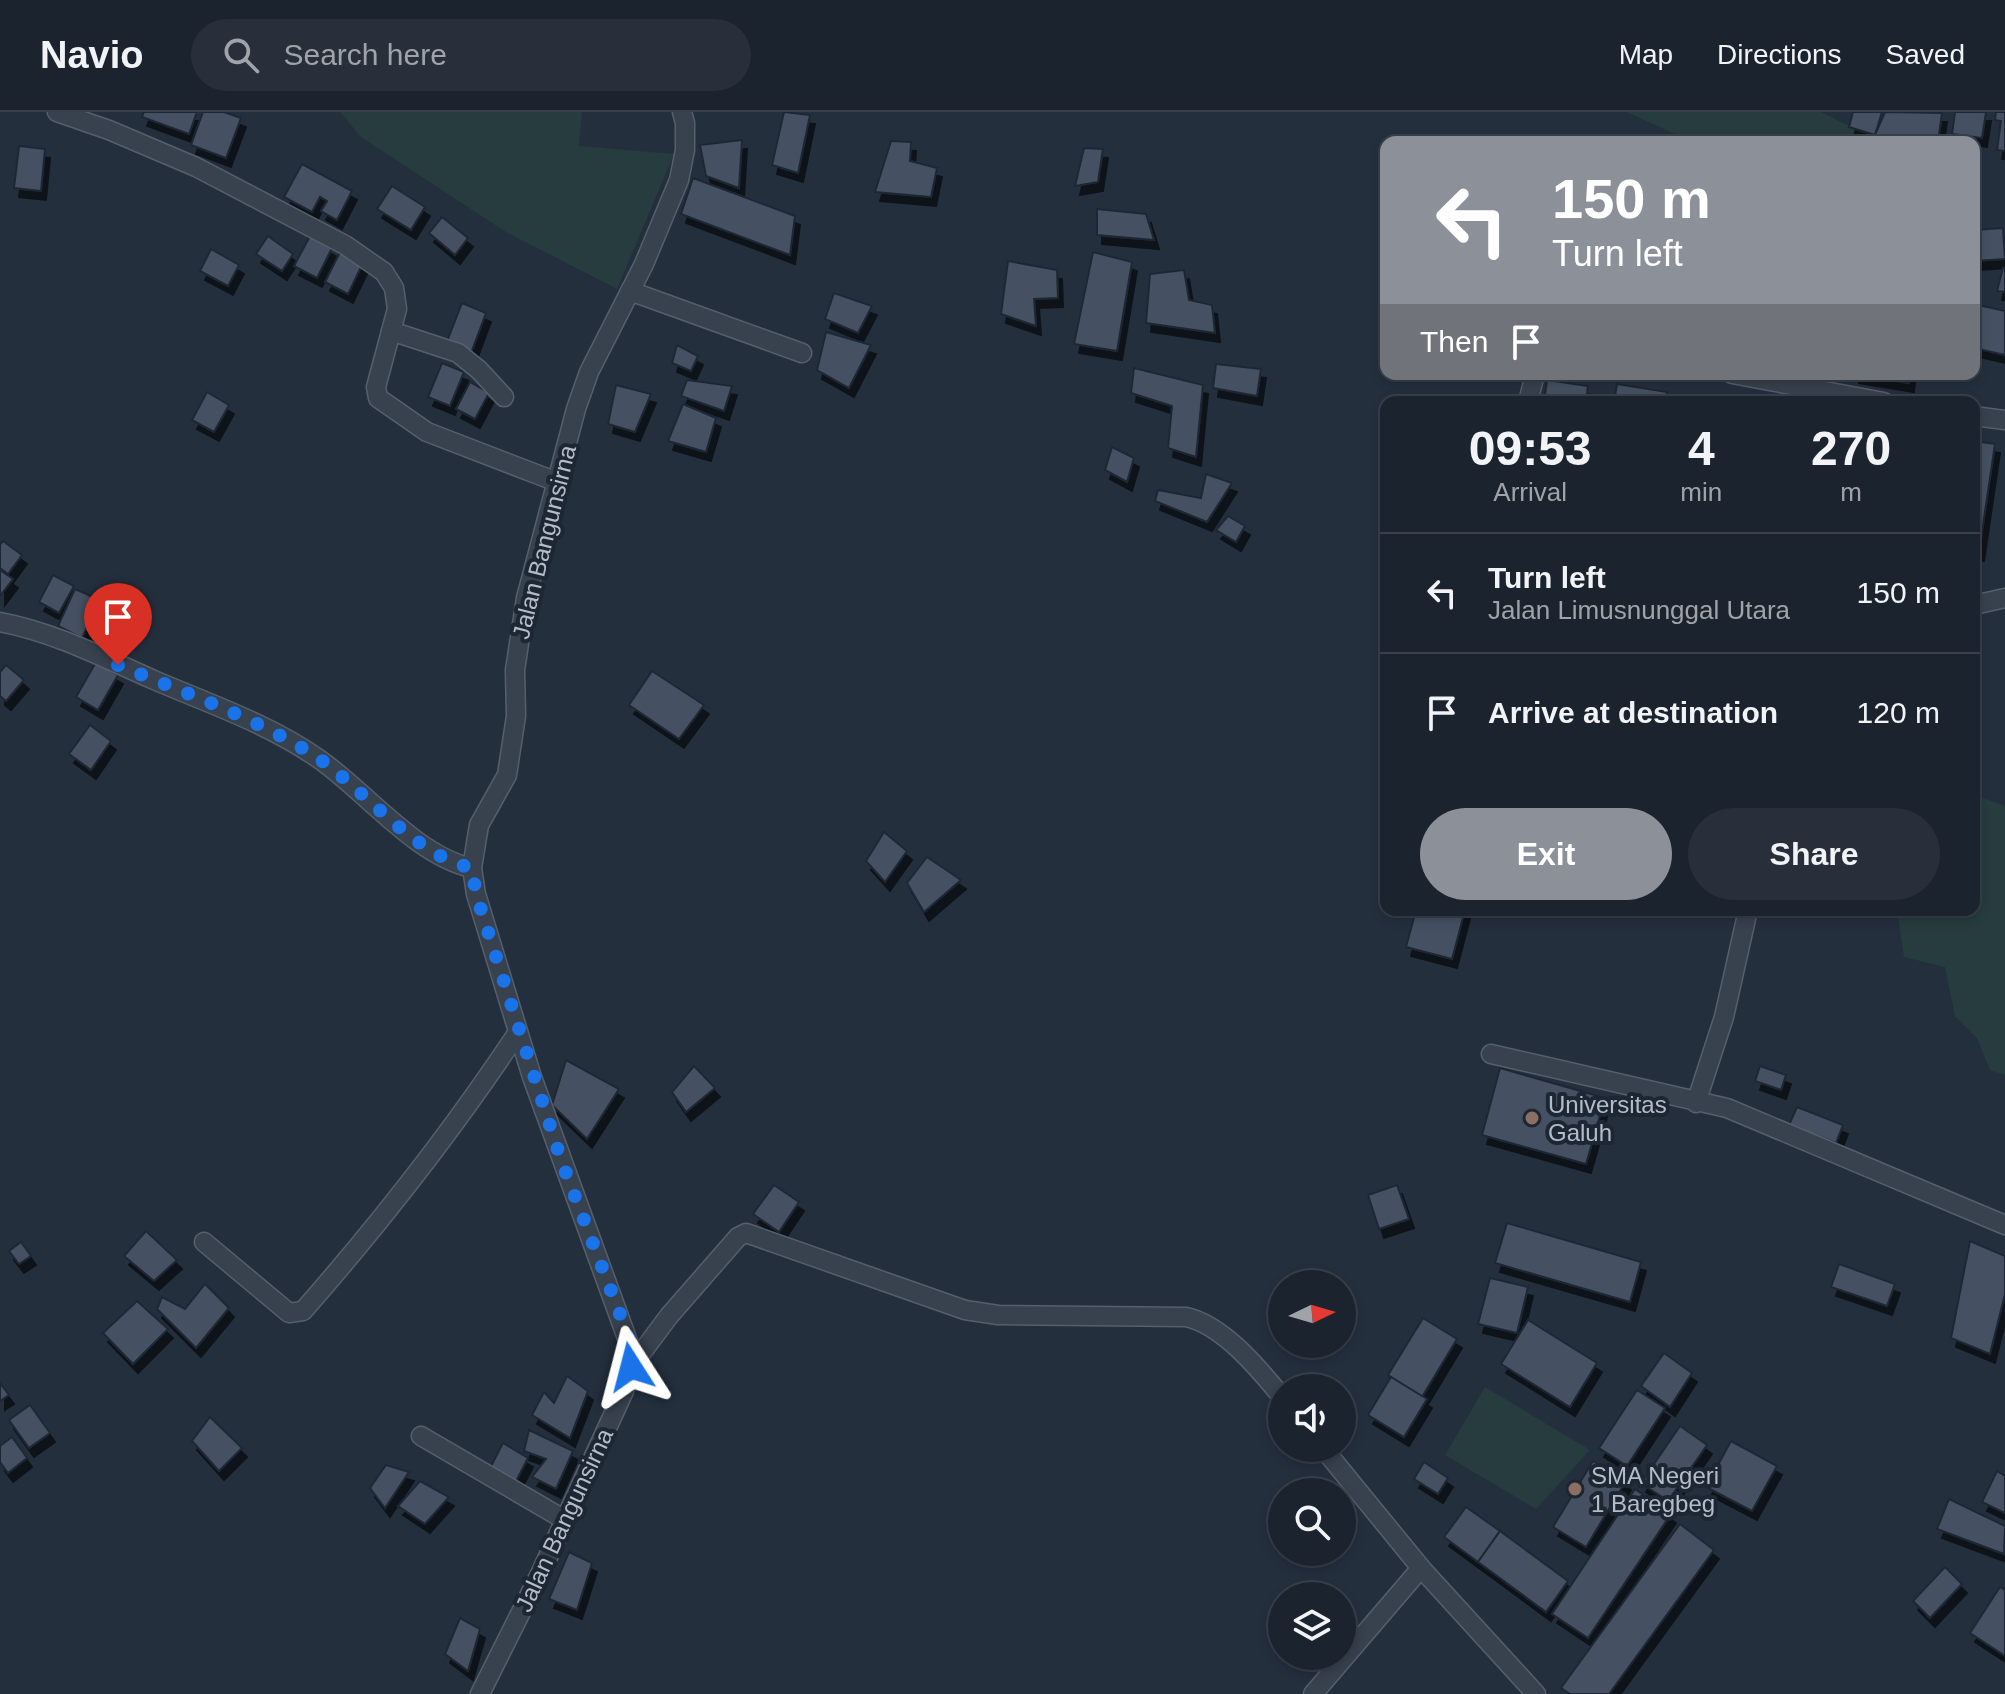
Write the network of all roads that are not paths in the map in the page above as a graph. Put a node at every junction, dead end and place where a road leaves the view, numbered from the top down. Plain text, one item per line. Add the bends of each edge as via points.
1 (57, 112) edge
2 (682, 112) edge
3 (630, 291) junction
4 (391, 331) junction
5 (802, 353) dead end
6 (1765, 380) edge
7 (1851, 396) edge
8 (504, 397) dead end
9 (1980, 417) edge
10 (2005, 420) edge
11 (557, 482) junction
12 (2005, 598) edge
13 (1980, 604) edge
14 (0, 622) edge
15 (472, 868) junction
16 (1747, 916) edge
17 (518, 1032) junction
18 (1491, 1054) dead end
19 (1696, 1103) junction
20 (2005, 1225) edge
21 (204, 1242) dead end
22 (631, 1367) junction
23 (1268, 1380) edge
24 (421, 1436) dead end
25 (1334, 1462) edge
26 (565, 1520) junction
27 (1421, 1568) junction
28 (480, 1694) edge
29 (1313, 1694) edge
30 (1536, 1694) edge

1 - 4 street via 196,167 345,245 390,281 397,303
2 - 3 street, Jalan Bangunsirna via 685,150 679,180
3 - 5 street
3 - 11 street, Jalan Bangunsirna via 589,372
4 - 8 street via 458,353
4 - 11 street via 376,387 381,401 427,432
6 - 7 street
9 - 10 street
11 - 15 street, Jalan Bangunsirna via 522,624 507,775 479,825
12 - 13 street
14 - 15 street via 66,642 275,732 321,760 380,812 449,861
15 - 17 street, Jalan Bangunsirna
16 - 19 street via 1724,1017
17 - 21 street via 457,1122 303,1311 289,1313
17 - 22 street, Jalan Bangunsirna via 628,1335
18 - 19 street
19 - 20 street via 1746,1114
22 - 23 street via 669,1316 746,1233 973,1311 1197,1320 1247,1357
22 - 26 street, Jalan Bangunsirna
24 - 26 street
25 - 27 street
26 - 28 street, Jalan Bangunsirna
27 - 29 street
27 - 30 street

